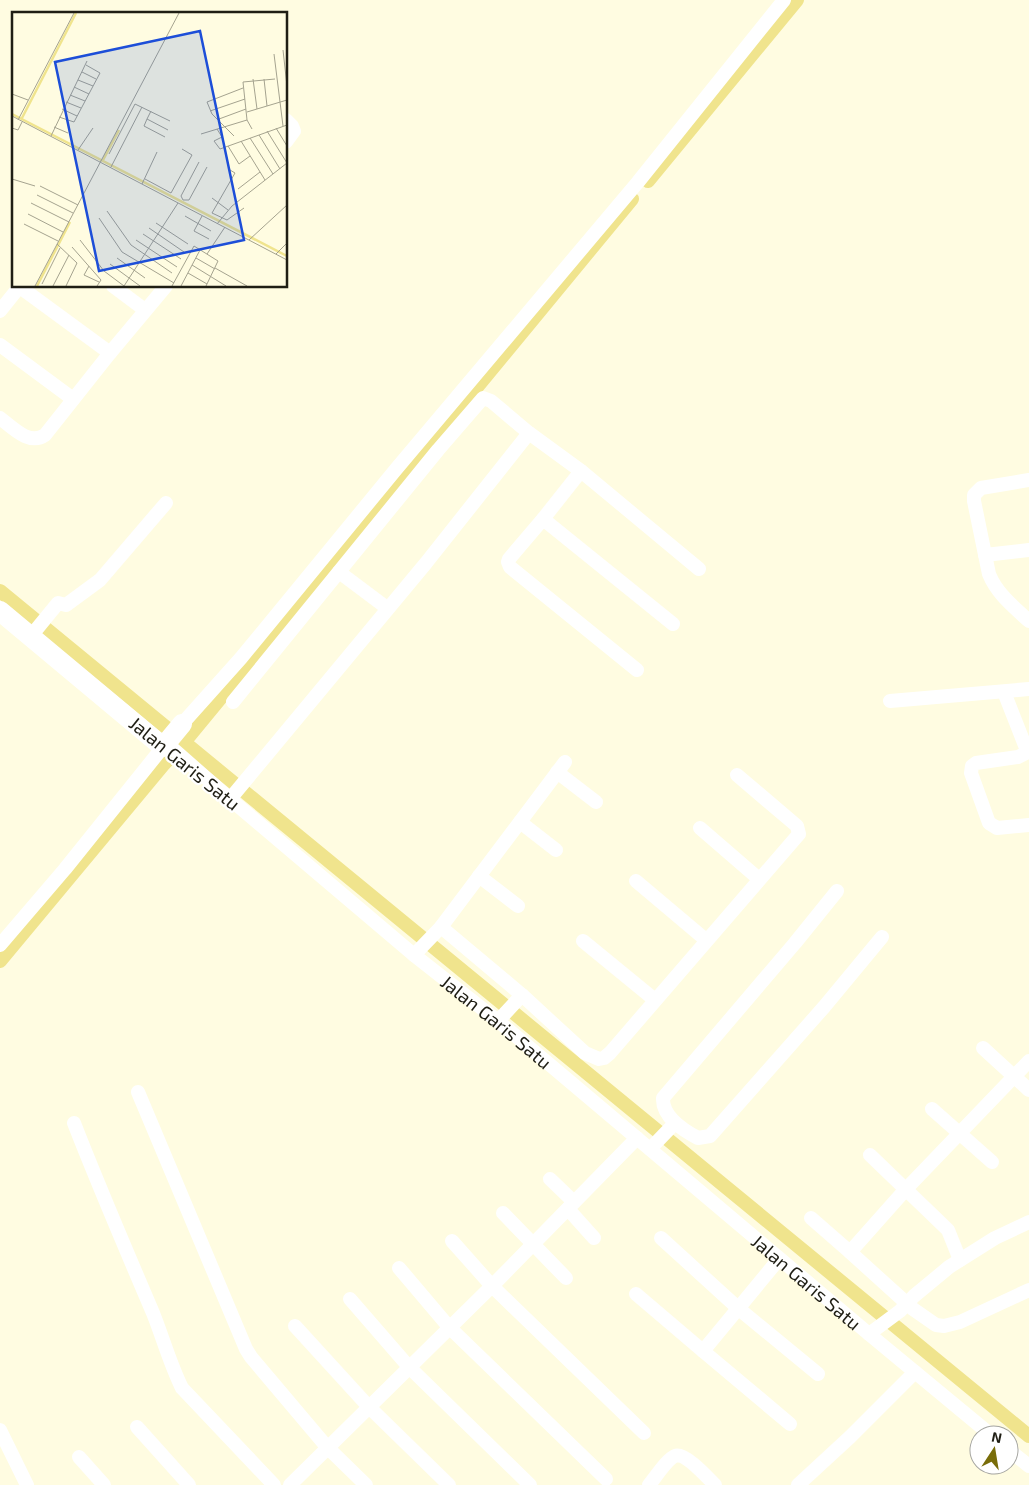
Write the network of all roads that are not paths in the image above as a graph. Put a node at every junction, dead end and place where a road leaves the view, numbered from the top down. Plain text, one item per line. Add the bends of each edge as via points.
1 (784, 0) edge
2 (288, 122) edge
3 (288, 139) edge
4 (19, 288) edge
5 (21, 288) edge
6 (116, 288) edge
7 (164, 288) edge
8 (145, 310) junction
9 (0, 311) edge
10 (0, 345) edge
11 (110, 353) junction
12 (73, 400) junction
13 (0, 418) edge
14 (529, 433) junction
15 (581, 471) junction
16 (1029, 480) edge
17 (166, 503) dead end
18 (543, 519) junction
19 (1029, 550) edge
20 (985, 555) junction
21 (699, 569) dead end
22 (338, 572) junction
23 (387, 608) junction
24 (0, 611) edge
25 (1029, 621) edge
26 (673, 624) dead end
27 (31, 636) junction
28 (637, 670) dead end
29 (1029, 689) edge
30 (1004, 692) junction
31 (890, 700) dead end
32 (233, 702) dead end
33 (182, 724) joint
34 (171, 748) junction
35 (737, 775) dead end
36 (233, 796) junction
37 (596, 802) dead end
38 (520, 822) junction
39 (1029, 825) edge
40 (700, 828) dead end
41 (556, 850) dead end
42 (479, 876) junction
43 (759, 879) junction
44 (636, 880) dead end
45 (837, 891) dead end
46 (518, 906) dead end
47 (438, 930) junction
48 (882, 937) dead end
49 (706, 940) junction
50 (583, 941) dead end
51 (0, 946) edge
52 (417, 952) junction
53 (519, 998) junction
54 (655, 1000) junction
55 (500, 1019) junction
56 (983, 1048) dead end
57 (1029, 1061) edge
58 (1014, 1078) junction
59 (1029, 1090) edge
60 (138, 1092) dead end
61 (932, 1109) dead end
62 (74, 1123) dead end
63 (672, 1126) junction
64 (960, 1132) junction
65 (637, 1138) junction
66 (652, 1147) junction
67 (870, 1155) dead end
68 (992, 1162) dead end
69 (550, 1179) dead end
70 (906, 1189) junction
71 (571, 1206) junction
72 (503, 1213) dead end
73 (811, 1218) dead end
74 (1029, 1222) edge
75 (594, 1238) dead end
76 (661, 1238) dead end
77 (452, 1241) dead end
78 (533, 1244) junction
79 (850, 1252) junction
80 (779, 1259) junction
81 (960, 1260) junction
82 (399, 1268) dead end
83 (566, 1278) dead end
84 (492, 1286) junction
85 (1029, 1290) edge
86 (636, 1294) dead end
87 (350, 1299) dead end
88 (904, 1307) junction
89 (739, 1308) junction
90 (296, 1326) dead end
91 (449, 1327) junction
92 (874, 1330) junction
93 (703, 1351) junction
94 (409, 1367) junction
95 (915, 1372) junction
96 (818, 1374) dead end
97 (369, 1407) junction
98 (790, 1424) dead end
99 (979, 1425) edge
100 (136, 1427) dead end
101 (0, 1430) edge
102 (644, 1433) dead end
103 (327, 1447) junction
104 (79, 1457) dead end
105 (1019, 1458) edge
106 (1029, 1466) edge
107 (606, 1479) dead end
108 (26, 1485) edge
109 (104, 1485) edge
110 (189, 1485) edge
111 (274, 1485) edge
112 (290, 1485) edge
113 (366, 1485) edge
114 (449, 1485) edge
115 (530, 1485) edge
116 (649, 1485) edge
117 (715, 1485) edge
118 (798, 1485) edge

1 - 33 street via 632,189 241,658
2 - 3 street via 294,131
4 - 9 street
5 - 11 street
6 - 8 street
7 - 8 street
8 - 11 street
10 - 12 street
11 - 12 street
12 - 13 street via 41,438 28,437
14 - 15 street
14 - 22 street via 487,399 480,400
14 - 23 street
15 - 18 street
15 - 21 street
16 - 20 street via 981,488 974,495
17 - 27 street via 100,580 66,605 58,603
18 - 26 street
18 - 28 street via 509,559 510,568
19 - 20 street
20 - 25 street via 995,588
22 - 23 street
22 - 32 street
23 - 36 street
24 - 27 street, Jalan Garis Satu
27 - 34 street, Jalan Garis Satu
29 - 30 street
30 - 31 street
30 - 39 street via 1026,753 976,763 972,766 972,773 989,823 997,828
33 - 34 street
34 - 36 street, Jalan Garis Satu
34 - 51 street
35 - 43 street via 799,831
36 - 52 street, Jalan Garis Satu
37 - 38 street via 561,767
38 - 41 street
38 - 42 street
40 - 43 street
42 - 46 street
42 - 47 street
43 - 49 street
44 - 49 street
45 - 63 street via 663,1098
47 - 52 street
47 - 53 street
48 - 63 street via 710,1136 698,1138
49 - 54 street
50 - 54 street
52 - 55 street, Jalan Garis Satu
53 - 54 street via 585,1052 599,1059 610,1053
53 - 55 street
55 - 65 street, Jalan Garis Satu
56 - 58 street
57 - 58 street
58 - 59 street
58 - 64 street
60 - 103 street via 246,1349
61 - 64 street
62 - 111 street via 182,1388
63 - 66 street
64 - 68 street
64 - 70 street
65 - 66 street, Jalan Garis Satu
65 - 71 street
66 - 80 street, Jalan Garis Satu
67 - 70 street
69 - 71 street
70 - 79 street
70 - 81 street via 948,1230
71 - 75 street
71 - 78 street
72 - 78 street
73 - 79 street
74 - 81 street
76 - 89 street
77 - 84 street
78 - 83 street
78 - 84 street
79 - 88 street
80 - 89 street
80 - 92 street, Jalan Garis Satu
81 - 88 street
82 - 91 street
84 - 91 street
84 - 102 street
85 - 88 street via 960,1322 944,1326 936,1326
86 - 93 street
87 - 94 street
88 - 92 street
89 - 93 street
89 - 96 street
90 - 97 street
91 - 94 street
91 - 107 street
92 - 95 street, Jalan Garis Satu
93 - 98 street
94 - 97 street
94 - 115 street
95 - 99 street, Jalan Garis Satu
95 - 118 street
97 - 103 street
97 - 114 street
100 - 110 street
101 - 108 street
103 - 112 street
103 - 113 street
104 - 109 street
105 - 106 street
116 - 117 street via 670,1460 680,1455

